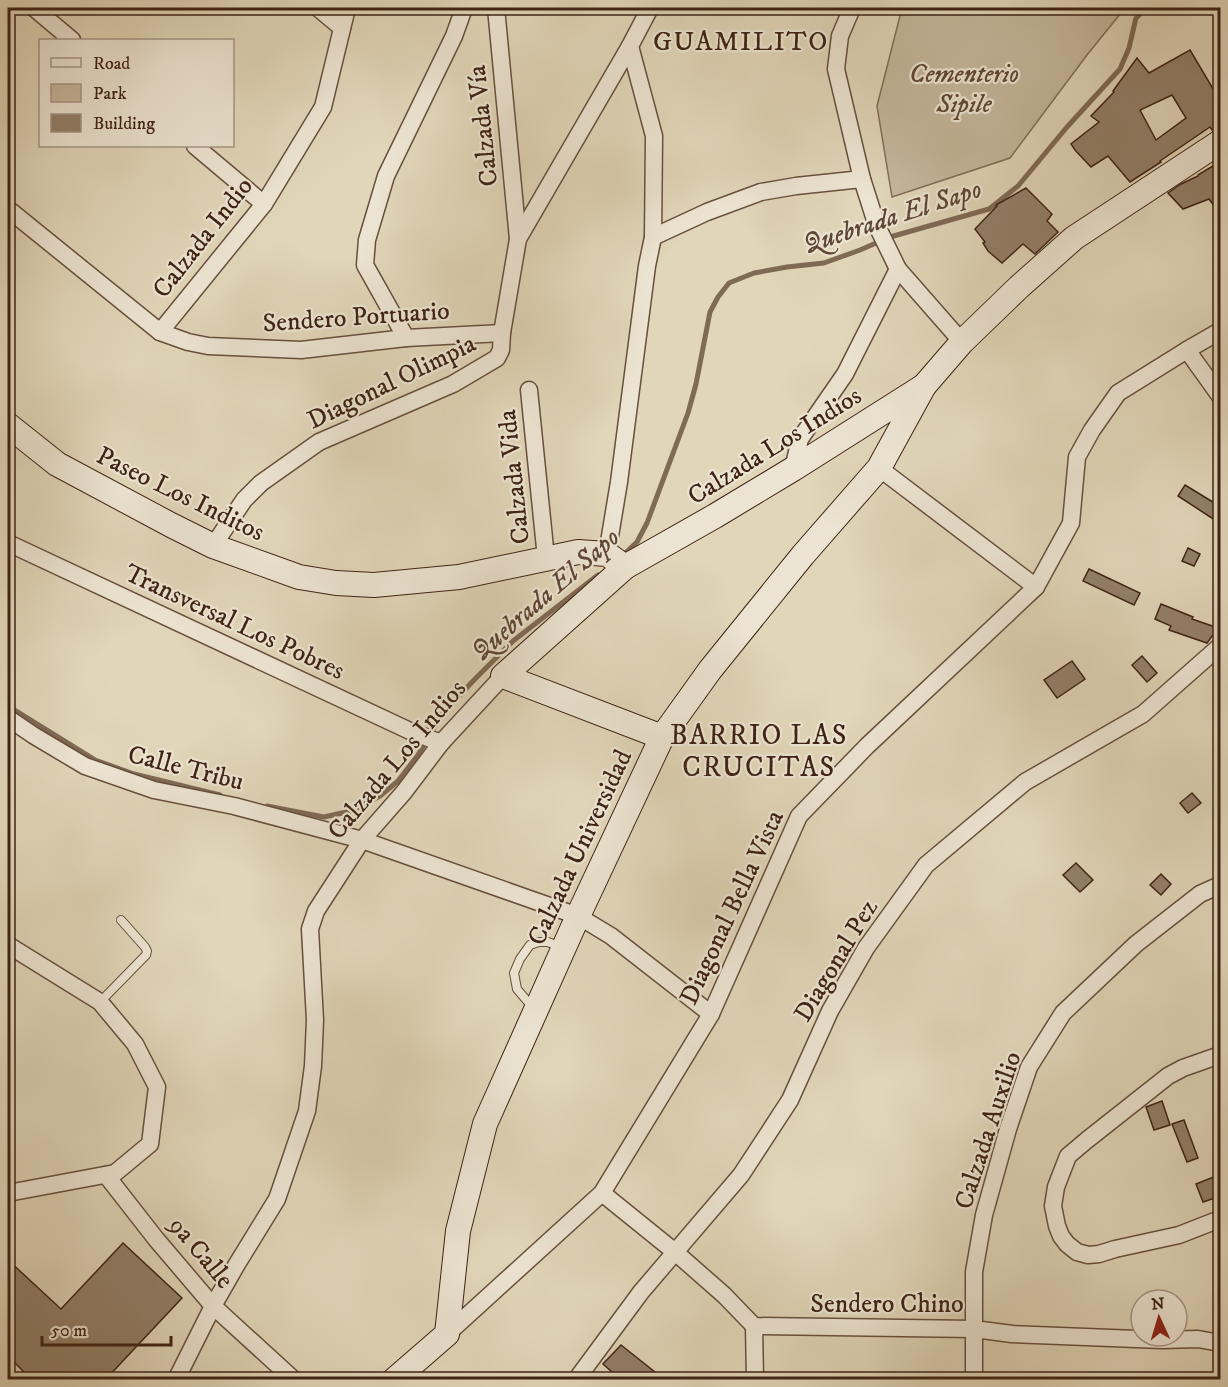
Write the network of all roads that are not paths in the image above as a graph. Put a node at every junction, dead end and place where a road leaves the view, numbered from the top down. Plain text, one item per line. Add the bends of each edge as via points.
1 (34, 8) edge
2 (318, 8) edge
3 (347, 8) edge
4 (464, 8) edge
5 (496, 8) edge
6 (650, 8) edge
7 (852, 8) edge
8 (342, 28) junction
9 (71, 39) edge
10 (630, 46) junction
11 (1221, 142) edge
12 (196, 147) edge
13 (862, 179) junction
14 (264, 204) junction
15 (8, 209) edge
16 (653, 237) junction
17 (518, 239) junction
18 (898, 269) junction
19 (1221, 331) edge
20 (160, 332) junction
21 (502, 333) junction
22 (406, 338) junction
23 (962, 342) junction
24 (1187, 350) junction
25 (924, 386) junction
26 (530, 390) dead end
27 (1221, 396) edge
28 (8, 425) edge
29 (879, 468) junction
30 (793, 469) junction
31 (8, 543) edge
32 (213, 546) junction
33 (546, 558) junction
34 (616, 560) junction
35 (1036, 587) junction
36 (1221, 646) edge
37 (503, 676) junction
38 (8, 718) edge
39 (662, 737) junction
40 (436, 741) junction
41 (362, 840) junction
42 (1221, 885) edge
43 (578, 916) junction
44 (121, 920) dead end
45 (8, 945) edge
46 (564, 948) junction
47 (100, 1002) junction
48 (536, 1011) junction
49 (711, 1014) junction
50 (1221, 1055) edge
51 (106, 1175) junction
52 (8, 1193) edge
53 (602, 1193) junction
54 (1221, 1219) edge
55 (675, 1252) junction
56 (213, 1306) junction
57 (754, 1326) junction
58 (974, 1329) junction
59 (447, 1334) junction
60 (1221, 1343) edge
61 (176, 1380) edge
62 (294, 1380) edge
63 (394, 1380) edge
64 (576, 1380) edge
65 (755, 1380) edge
66 (974, 1380) edge

1 - 9 street
2 - 8 street
3 - 8 street, Calzada Indio
4 - 22 street via 386,176 367,240 365,265
5 - 17 street, Calzada Vía
6 - 10 street, Diagonal Olimpia
7 - 13 street via 840,36 836,69
8 - 14 street, Calzada Indio via 323,107
10 - 16 street via 654,136
10 - 17 street, Diagonal Olimpia
11 - 23 street, Calzada Los Indios via 1074,238
12 - 14 street
13 - 16 street via 760,192
13 - 18 street via 877,226
14 - 20 street, Calzada Indio
15 - 20 street, Sendero Portuario
16 - 34 street via 619,482
17 - 21 street, Diagonal Olimpia
18 - 23 street
18 - 30 street via 845,374 800,439
19 - 24 street, Diagonal Bella Vista
20 - 22 street, Sendero Portuario via 208,346 301,350
21 - 22 street, Sendero Portuario
21 - 32 street, Diagonal Olimpia via 497,358 453,384 319,442 261,483 244,500
23 - 25 street, Calzada Los Indios
24 - 27 street
24 - 35 street, Diagonal Bella Vista via 1118,393 1092,430 1077,457 1071,524
25 - 29 street, Calzada Universidad
25 - 30 street, Calzada Los Indios
26 - 33 street, Calzada Vida
28 - 32 street, Paseo Los Inditos via 57,464
29 - 35 street
29 - 39 street, Calzada Universidad via 710,670
30 - 34 street, Calzada Los Indios via 715,516
31 - 40 street, Transversal Los Pobres
32 - 33 street, Paseo Los Inditos via 299,577 374,585 459,577
33 - 34 street, Paseo Los Inditos via 578,552
34 - 37 street, Calzada Los Indios
35 - 49 street, Diagonal Bella Vista via 867,746 799,816
36 - 55 street, Diagonal Pez via 1143,714 1025,782 926,865 866,948 830,1011 790,1100 741,1175
37 - 39 street
37 - 40 street, Calzada Los Indios
38 - 41 street, Calle Tribu via 86,766 154,790 234,806
39 - 43 street, Calzada Universidad
40 - 41 street, Calzada Los Indios via 404,792
41 - 43 street, Calle Tribu
41 - 56 street, Calzada Los Indios via 316,911 310,929 315,1020 307,1111 277,1199
42 - 58 street, Calzada Auxilio via 1200,894 1128,951 1064,1013 1029,1067 984,1215 974,1272
43 - 46 street, Calzada Universidad
43 - 49 street, Calle Tribu via 611,936
44 - 47 lane via 145,947 146,955
45 - 47 street
46 - 48 street, Calzada Universidad
46 - 48 lane via 539,942 530,945 520,958 514,973 517,989
47 - 51 street via 135,1044 157,1087 150,1144 115,1173
48 - 59 street, Calzada Universidad via 485,1124 458,1231
49 - 53 street, Diagonal Bella Vista
50 - 54 street via 1168,1076 1080,1145 1068,1156 1053,1206 1067,1245 1088,1255 1179,1235
51 - 52 street
51 - 56 street, 9a Calle
53 - 55 street
53 - 59 street, Diagonal Bella Vista
55 - 57 street
55 - 64 street, Diagonal Pez
56 - 61 street, Calzada Los Indios
56 - 62 street, 9a Calle
57 - 58 street, Sendero Chino
57 - 65 street
58 - 60 street, Sendero Chino
58 - 66 street, Calzada Auxilio
59 - 63 street

